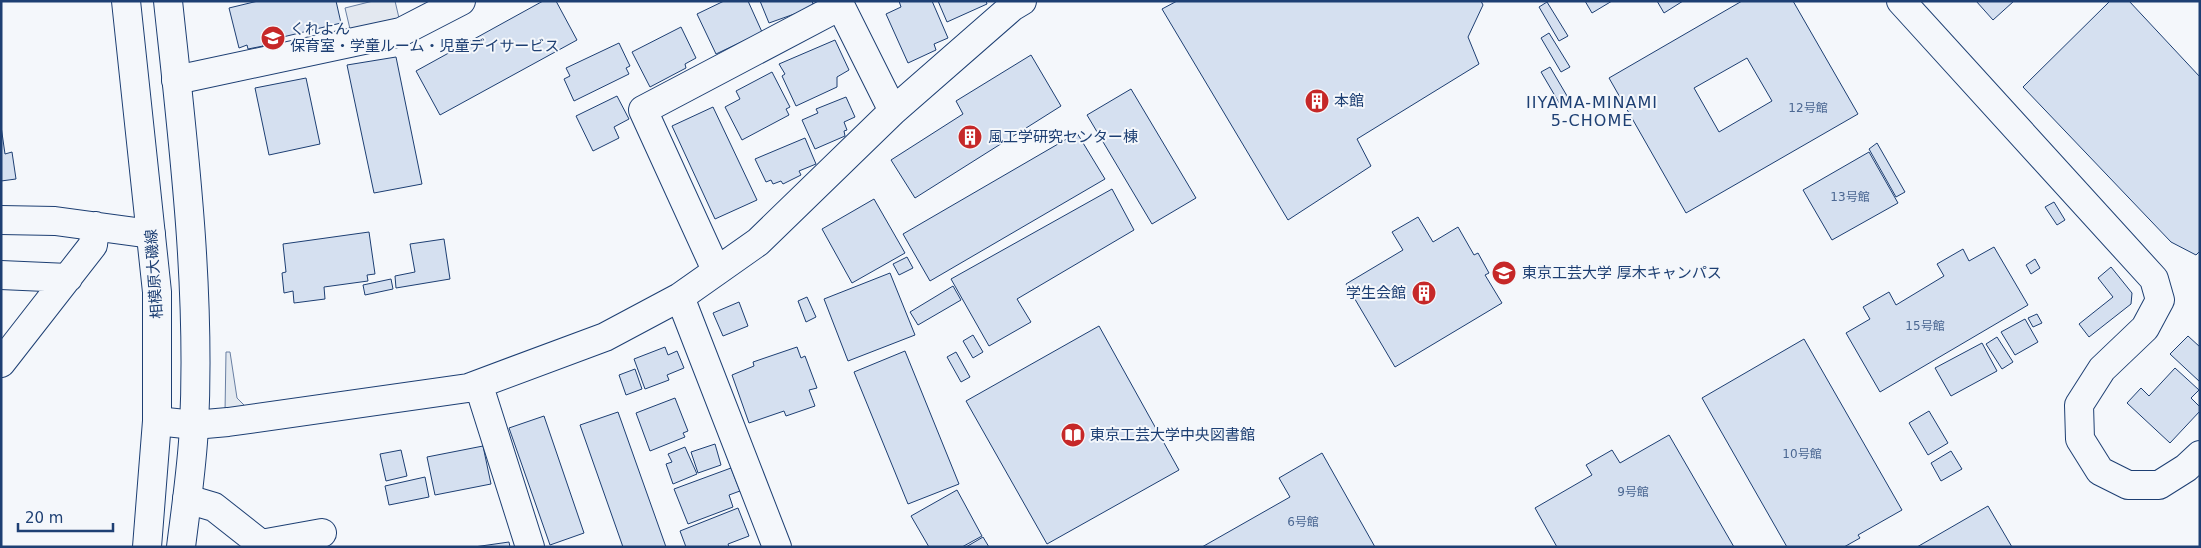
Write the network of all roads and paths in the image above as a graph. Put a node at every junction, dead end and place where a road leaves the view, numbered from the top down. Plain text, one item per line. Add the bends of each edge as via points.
1 (126, 1) edge
2 (168, 1) edge
3 (461, 1) edge
4 (1901, 1) edge
5 (1014, 3) edge
6 (839, 4) edge
7 (176, 80) junction
8 (892, 111) junction
9 (1, 220) edge
10 (95, 226) junction
11 (151, 234) junction
12 (716, 270) junction
13 (1, 275) edge
14 (68, 278) junction
15 (680, 297) junction
16 (1, 363) edge
17 (479, 386) junction
18 (157, 421) junction
19 (194, 425) junction
20 (2200, 455) edge
21 (187, 499) junction
22 (322, 533) dead end
23 (147, 547) edge
24 (181, 547) edge
25 (530, 547) edge
26 (777, 547) edge

1 - 11 street, 相模原大磯線
2 - 7 street
3 - 7 street via 401,32
4 - 20 street via 2154,279 2160,300 2144,328 2102,369 2079,405 2080,440 2100,471 2128,485 2159,486
5 - 8 street
6 - 8 street
6 - 12 street via 643,110
7 - 19 street via 191,230 196,346
8 - 12 street via 758,242
9 - 10 street
10 - 11 street
10 - 14 street via 93,245
11 - 18 street, 相模原大磯線 via 157,292
12 - 15 street
13 - 14 street
14 - 16 street
15 - 17 street via 605,337
15 - 26 street
17 - 19 street
17 - 25 street
18 - 19 street
18 - 23 street, 相模原大磯線
19 - 21 street
21 - 22 street via 214,507 261,544
21 - 24 street

